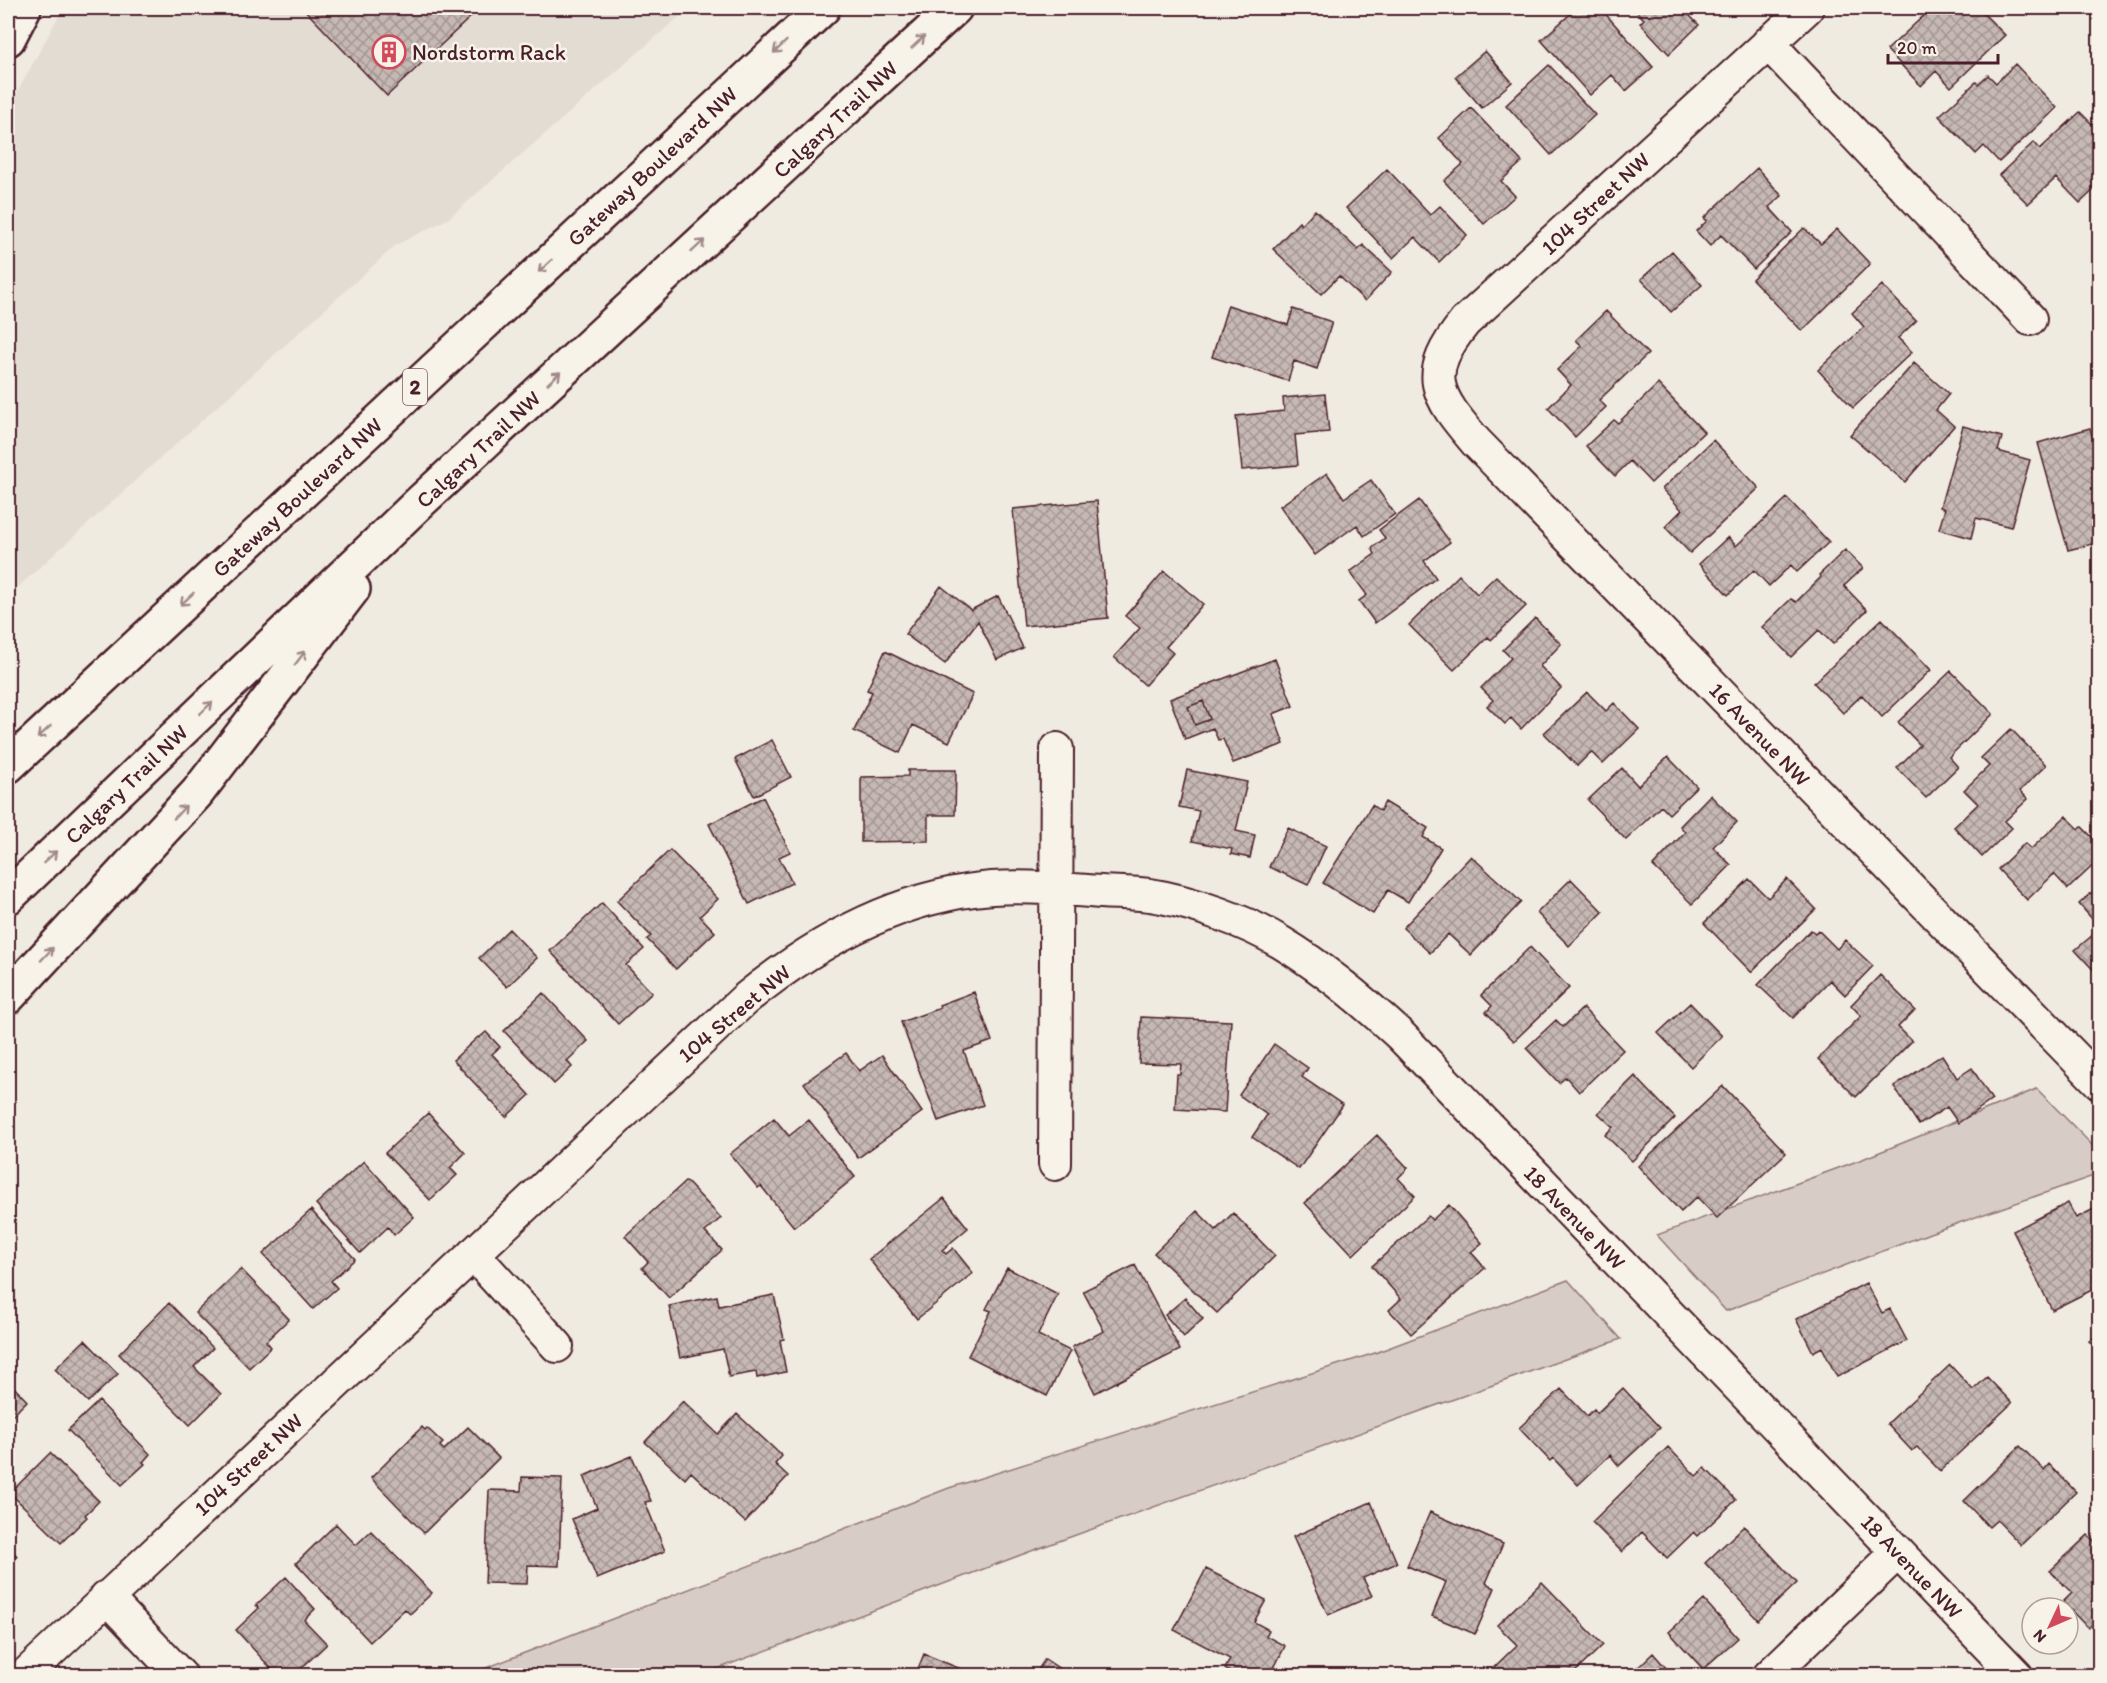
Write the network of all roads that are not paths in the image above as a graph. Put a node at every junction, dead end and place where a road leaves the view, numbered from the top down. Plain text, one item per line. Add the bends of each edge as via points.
1 (24, 8) edge
2 (823, 8) edge
3 (955, 8) edge
4 (1807, 8) edge
5 (8, 39) edge
6 (1768, 43) junction
7 (2030, 319) dead end
8 (1437, 374) joint
9 (419, 503) junction
10 (1057, 748) dead end
11 (8, 766) edge
12 (1055, 888) junction
13 (8, 897) edge
14 (8, 997) edge
15 (2100, 1083) edge
16 (1055, 1164) dead end
17 (473, 1254) junction
18 (557, 1346) dead end
19 (1898, 1552) junction
20 (106, 1597) junction
21 (24, 1676) edge
22 (181, 1676) edge
23 (1769, 1676) edge
24 (2017, 1676) edge

1 - 5 main road
2 -> 11 main road, Gateway Boulevard NW / 2
9 -> 3 main road, Calgary Trail NW
4 - 6 street, 104 Street NW
6 - 7 street
6 - 8 street, 104 Street NW via 1465,322 1441,358
8 - 15 street, 16 Avenue NW via 1442,397 1476,442
13 -> 9 main road, Calgary Trail NW
14 -> 9 main road via 197,793
10 - 12 street
12 - 16 street
12 - 17 street, 104 Street NW via 992,888 949,894 908,905 815,948 776,974 720,1022
12 - 19 street, 18 Avenue NW via 1151,895 1197,908 1281,942 1329,975 1400,1035
17 - 18 street
17 - 20 street, 104 Street NW
19 - 23 street
19 - 24 street, 18 Avenue NW
20 - 21 street, 104 Street NW
20 - 22 street

